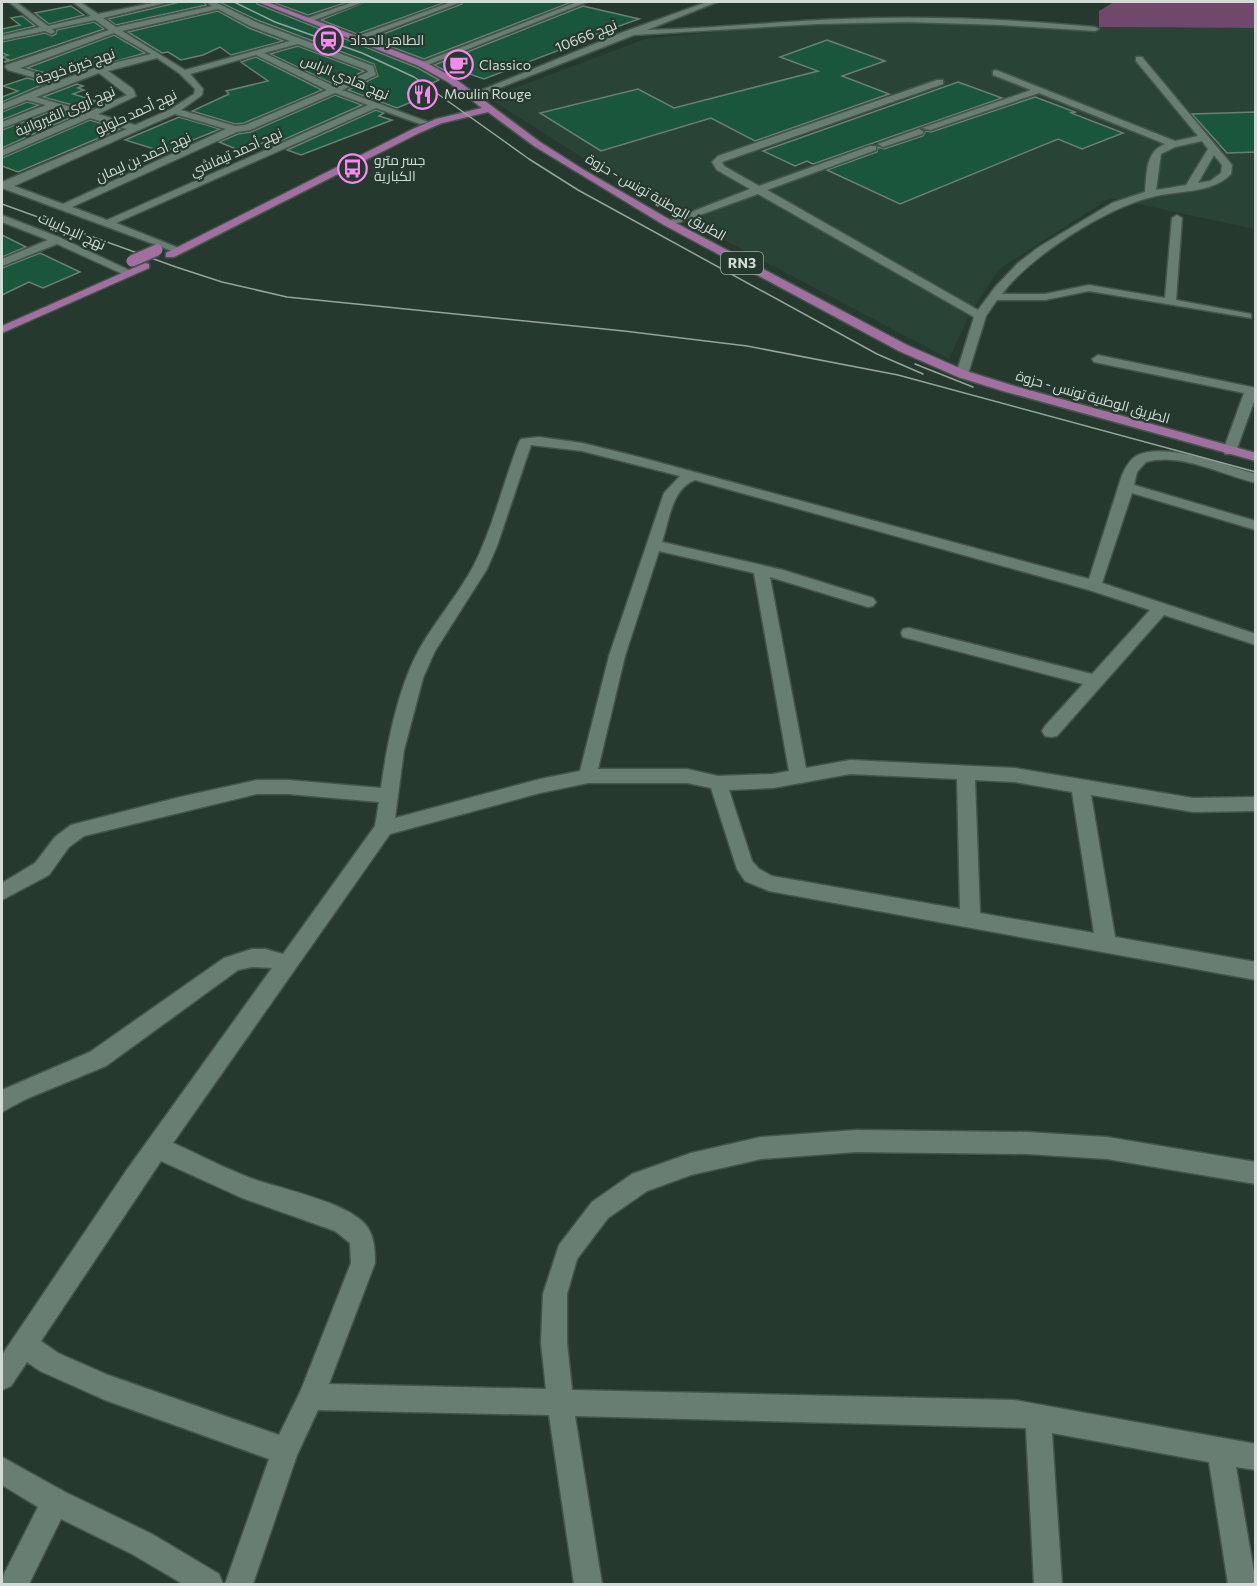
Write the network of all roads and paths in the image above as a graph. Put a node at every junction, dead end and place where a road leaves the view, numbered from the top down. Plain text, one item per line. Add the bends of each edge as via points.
1 (12, 2) edge
2 (76, 2) edge
3 (154, 2) edge
4 (165, 2) edge
5 (210, 2) edge
6 (261, 2) edge
7 (359, 2) edge
8 (457, 2) edge
9 (583, 2) edge
10 (712, 2) edge
11 (218, 7) junction
12 (97, 16) junction
13 (306, 20) junction
14 (46, 28) junction
15 (1095, 28) dead end
16 (115, 30) junction
17 (629, 33) junction
18 (3, 36) edge
19 (357, 38) junction
20 (298, 41) junction
21 (69, 46) junction
22 (258, 53) junction
23 (158, 55) junction
24 (1139, 59) dead end
25 (422, 63) junction
26 (2, 65) edge
27 (11, 68) junction
28 (100, 69) junction
29 (183, 73) junction
30 (996, 73) dead end
31 (940, 82) dead end
32 (62, 83) junction
33 (335, 90) junction
34 (1038, 90) junction
35 (27, 97) junction
36 (464, 102) junction
37 (54, 105) junction
38 (376, 105) junction
39 (2, 107) edge
40 (488, 109) junction
41 (174, 111) junction
42 (2, 112) edge
43 (91, 116) junction
44 (21, 117) junction
45 (423, 122) junction
46 (2, 125) edge
47 (135, 128) junction
48 (235, 129) junction
49 (1206, 138) junction
50 (1174, 144) junction
51 (1214, 147) junction
52 (2, 153) edge
53 (3, 186) edge
54 (1190, 187) junction
55 (758, 190) junction
56 (1150, 194) junction
57 (62, 208) junction
58 (1177, 218) dead end
59 (4, 221) edge
60 (668, 223) junction
61 (106, 224) junction
62 (57, 240) junction
63 (168, 250) junction
64 (2, 263) edge
65 (130, 267) junction
66 (117, 268) junction
67 (993, 297) junction
68 (1170, 302) junction
69 (1251, 311) edge
70 (980, 316) junction
71 (2, 320) edge
72 (1256, 327) edge
73 (2, 330) edge
74 (1098, 359) dead end
75 (962, 374) junction
76 (1253, 392) edge
77 (1230, 451) junction
78 (1256, 457) edge
79 (695, 476) junction
80 (1256, 479) edge
81 (1127, 487) junction
82 (1256, 526) edge
83 (655, 545) junction
84 (761, 570) junction
85 (1094, 586) junction
86 (868, 602) dead end
87 (1160, 609) junction
88 (909, 633) dead end
89 (1256, 640) edge
90 (1095, 681) junction
91 (1051, 731) dead end
92 (966, 772) junction
93 (588, 776) junction
94 (799, 776) junction
95 (718, 783) junction
96 (1080, 785) junction
97 (389, 796) junction
98 (1256, 804) edge
99 (384, 828) junction
100 (2, 892) edge
101 (970, 919) junction
102 (1106, 944) junction
103 (286, 964) junction
104 (1256, 971) edge
105 (2, 1102) edge
106 (157, 1147) junction
107 (1256, 1173) edge
108 (24, 1345) junction
109 (2, 1377) edge
110 (311, 1397) junction
111 (560, 1404) junction
112 (1038, 1417) junction
113 (1220, 1450) junction
114 (285, 1451) junction
115 (1256, 1457) edge
116 (2, 1470) edge
117 (55, 1502) junction
118 (14, 1584) edge
119 (209, 1584) edge
120 (239, 1584) edge
121 (588, 1584) edge
122 (1048, 1584) edge
123 (1242, 1584) edge

1 - 14 street
2 - 12 street, نهج أحمد حلولو
3 - 4 street
3 - 12 street
5 - 11 street
6 - 13 main road, الطريق الوطنية تونس - حزوة / RN3
7 - 13 street
8 - 19 street
9 - 25 street
10 - 17 street, نهج 10666
11 - 16 street
11 - 20 street
12 - 14 street
12 - 16 street, نهج أحمد حلولو
13 - 19 main road, الطريق الوطنية تونس - حزوة / RN3
14 - 18 street
14 - 21 street
15 - 17 street via 877,20
16 - 21 street
16 - 23 street, نهج أحمد حلولو
17 - 36 street, نهج 10666
19 - 25 main road, الطريق الوطنية تونس - حزوة / RN3
20 - 22 street
20 - 33 street, نهج أحمد بن ليمان via 370,68 373,73
21 - 27 street
22 - 29 street
22 - 33 street, نهج هادي الراس
23 - 28 street, نهج خيرة خوجة
23 - 29 street, نهج أحمد حلولو
24 - 49 street
25 - 36 main road, الطريق الوطنية تونس - حزوة / RN3 via 451,81
26 - 27 street
27 - 32 street
28 - 32 street, نهج خيرة خوجة
28 - 43 street, نهج أروى القيروانية via 132,96
29 - 41 street, نهج أحمد حلولو via 196,84 198,95
30 - 34 street
31 - 55 street via 717,162 720,168
32 - 35 street, نهج خيرة خوجة
33 - 38 street, نهج هادي الراس
33 - 48 street, نهج أحمد بن ليمان via 247,128
34 - 50 street
34 - 55 street
35 - 37 street
35 - 39 street, نهج خيرة خوجة
36 - 40 main road, الطريق الوطنية تونس - حزوة / RN3
36 - 45 main road
37 - 43 street
37 - 44 street
38 - 45 street, نهج هادي الراس
38 - 61 street, نهج أحمد تيفاشي
40 - 60 main road, الطريق الوطنية تونس - حزوة / RN3 via 581,172
40 - 63 main road via 416,131
41 - 47 street, نهج أحمد حلولو
41 - 48 street
42 - 44 street
43 - 47 street
43 - 52 street, نهج أروى القيروانية
44 - 46 street
45 - 63 main road
47 - 53 street, نهج أحمد حلولو
48 - 57 street, نهج أحمد بن ليمان
49 - 50 street
49 - 51 street
50 - 56 street via 1156,153
51 - 54 street
51 - 54 street via 1227,165 1226,174 1214,183
53 - 57 street
54 - 56 street
55 - 60 street
55 - 70 street
56 - 67 street via 1116,205 1043,249 1022,265
57 - 61 street
58 - 68 street
59 - 62 street, نهج الإجابيات
60 - 75 main road, الطريق الوطنية تونس - حزوة / RN3 via 858,326
61 - 63 street
62 - 64 street
62 - 66 street, نهج الإجابيات
63 - 65 main road, bridge
63 - 65 main road via 145,266
65 - 66 main road
65 - 73 main road
66 - 71 main road
67 - 68 street via 1045,297 1096,288
67 - 70 street
68 - 69 street
69 - 72 street via 1250,324
70 - 75 street
74 - 76 street
75 - 77 main road, الطريق الوطنية تونس - حزوة / RN3
76 - 77 street
77 - 78 main road, الطريق الوطنية تونس - حزوة / RN3
79 - 83 street via 683,480 671,493
79 - 85 street
79 - 97 street via 575,445 537,439 526,442 490,546 421,663 395,750
80 - 81 street via 1155,456 1141,459 1133,467
81 - 82 street
81 - 85 street
83 - 84 street
83 - 93 street via 620,647
84 - 86 street
84 - 94 street
85 - 87 street
87 - 89 street
87 - 90 street
88 - 90 street
90 - 91 street
92 - 94 street via 850,767
92 - 96 street
92 - 101 street
93 - 95 street via 687,776
93 - 99 street
94 - 95 street
95 - 101 street via 744,864 752,875 769,883
96 - 98 street via 1193,805
96 - 102 street
97 - 99 street
97 - 100 street via 257,787 180,804 78,830 62,842 42,869
99 - 103 street
101 - 102 street
102 - 104 street
103 - 105 street via 259,956 231,964 98,1059
103 - 106 street
106 - 108 street
106 - 110 street via 252,1191 331,1218 359,1236 363,1263
107 - 111 street via 1107,1148 1027,1143 856,1141 761,1148 691,1164 639,1182 608,1204 567,1253 555,1294 554,1343
108 - 109 street
108 - 114 street via 49,1362 105,1387
110 - 111 street
110 - 114 street
111 - 112 street via 1014,1413
111 - 121 street
112 - 113 street
112 - 122 street
113 - 115 street
113 - 123 street
114 - 120 street
116 - 117 street
117 - 118 street
117 - 119 street via 142,1544

